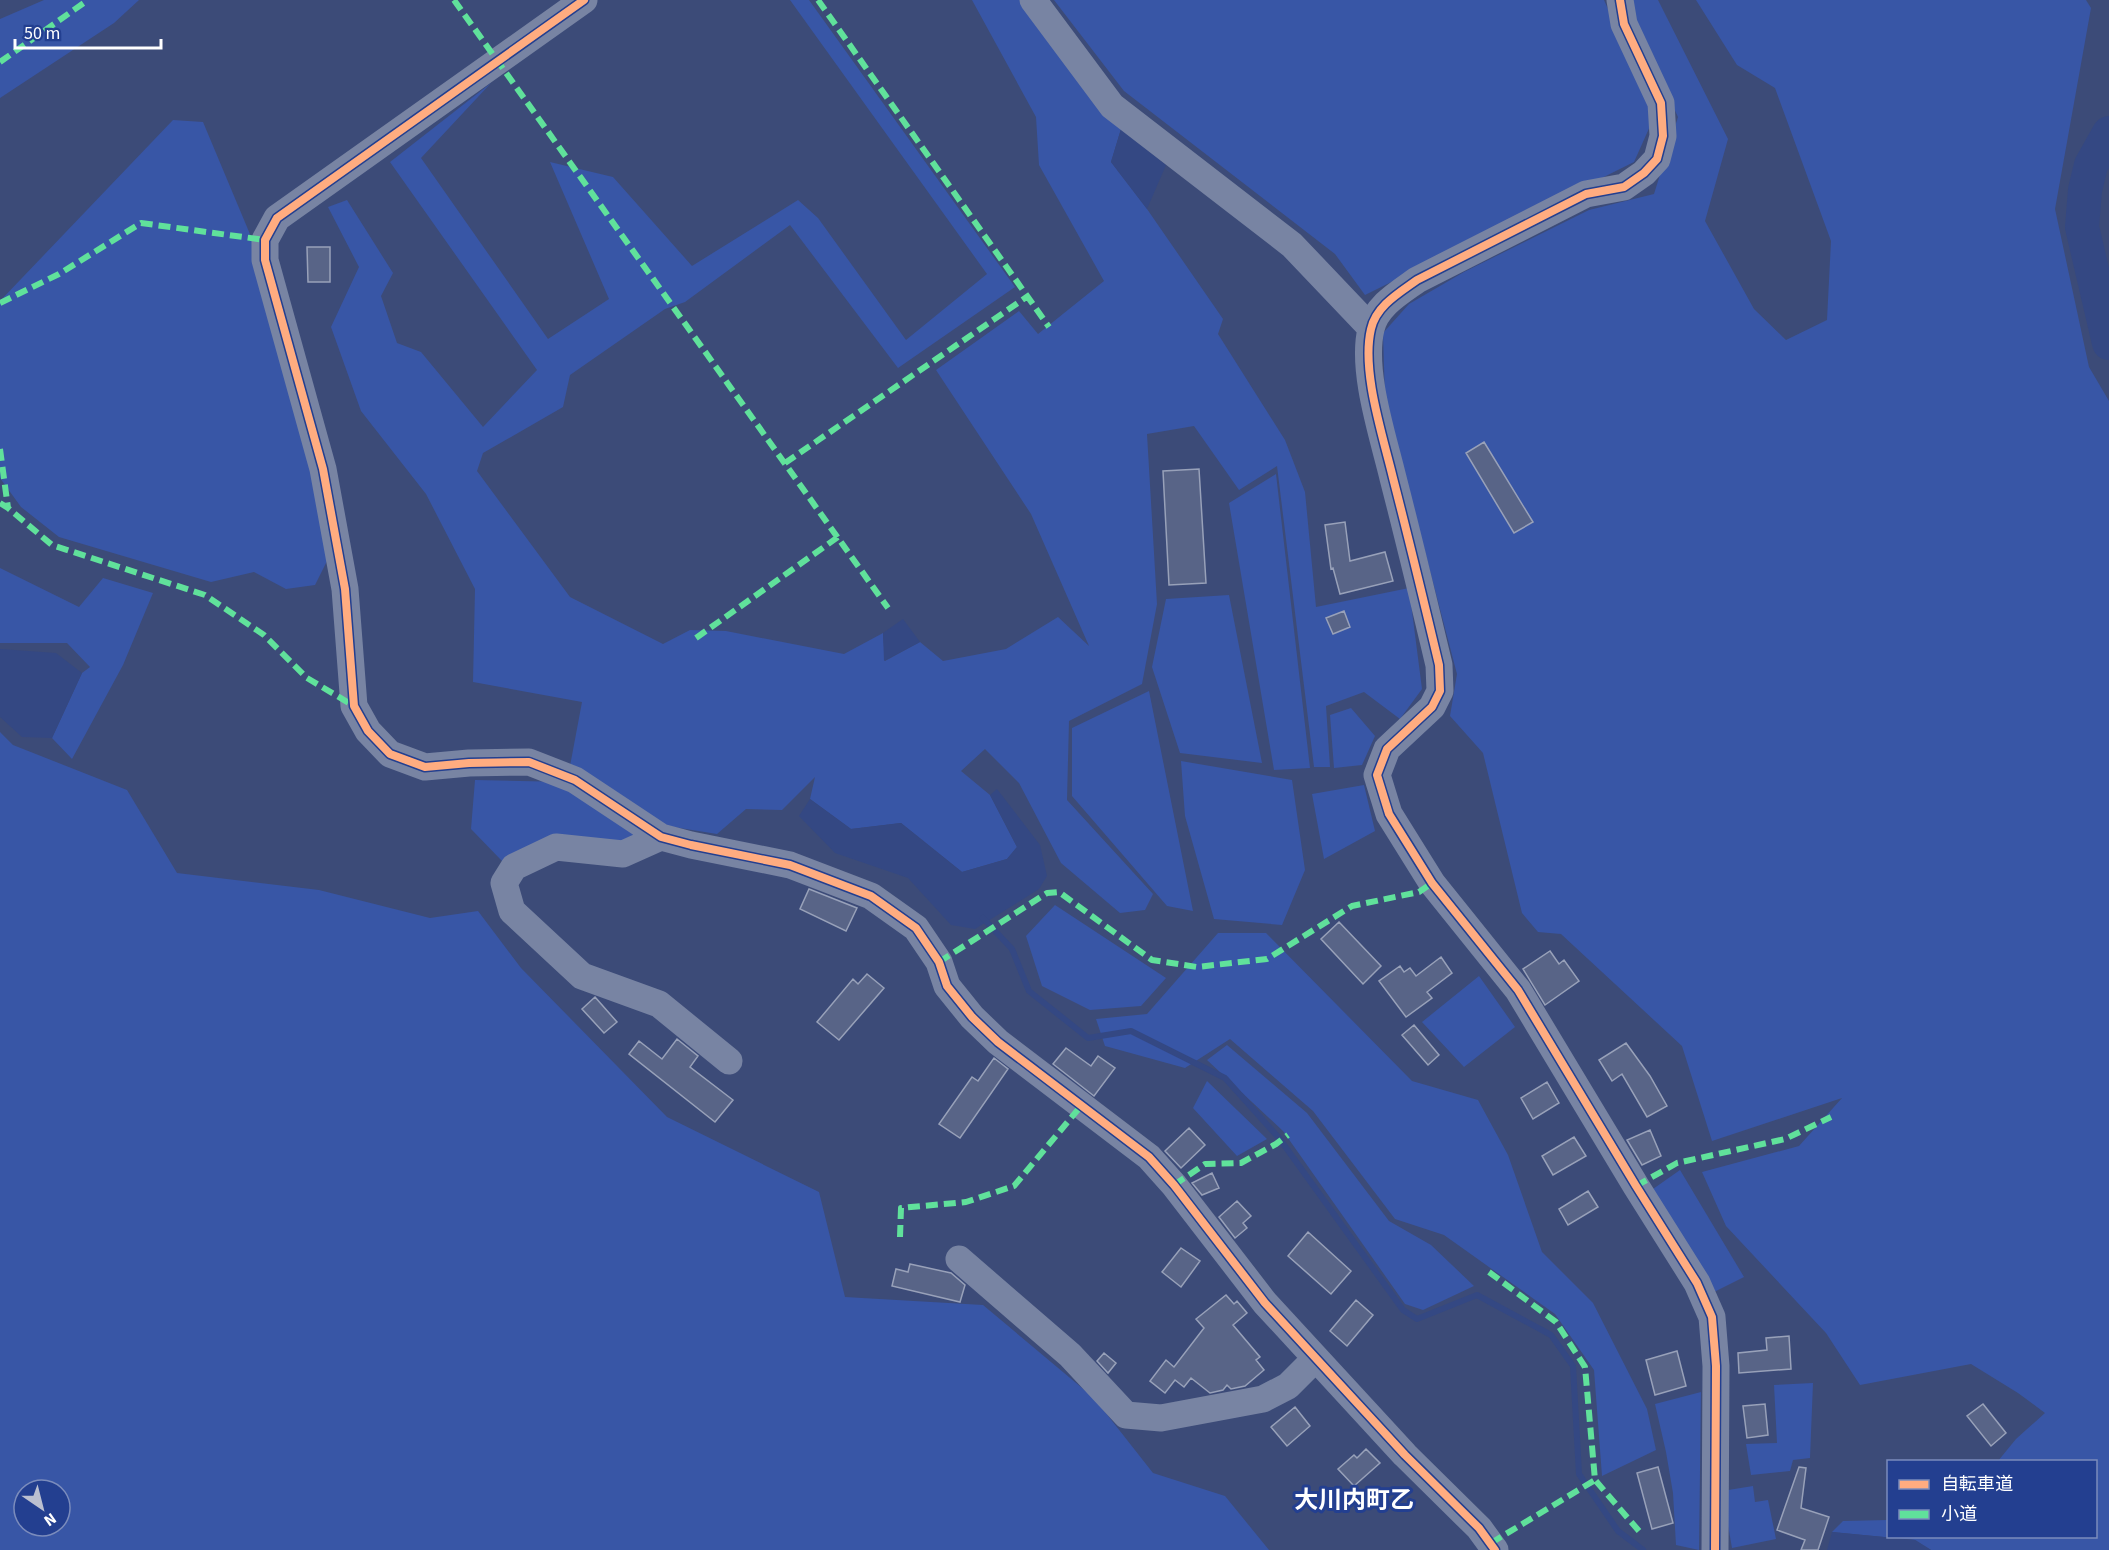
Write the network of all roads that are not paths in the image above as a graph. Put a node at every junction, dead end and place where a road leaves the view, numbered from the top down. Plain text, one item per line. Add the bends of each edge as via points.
1 (584, 0) edge
2 (1032, 0) edge
3 (1620, 0) edge
4 (1371, 328) junction
5 (661, 837) junction
6 (729, 1060) dead end
7 (959, 1259) dead end
8 (1315, 1359) junction
9 (1495, 1550) edge
10 (1715, 1550) edge

1 - 5 street via 277,218 265,240 265,260 323,470 345,589 354,706 368,731 390,754 425,767 529,762 575,780
2 - 4 street via 1112,106 1292,245
3 - 4 street via 1624,24 1661,103 1663,136 1657,159 1624,187 1586,194 1417,280 1378,312
4 - 10 street via 1368,360 1376,406 1440,674 1440,691 1432,707 1387,749 1377,775 1389,814 1432,883 1518,990 1697,1283 1712,1317 1716,1366
5 - 6 street via 623,854 556,847 514,867 504,883 509,902 512,911 582,976 658,1004
5 - 8 street via 790,865 871,896 916,928 939,962 947,986 972,1017 998,1042 1149,1157 1265,1303
7 - 8 street via 1070,1355 1126,1415 1161,1418 1263,1399 1288,1386
8 - 9 street via 1479,1528

